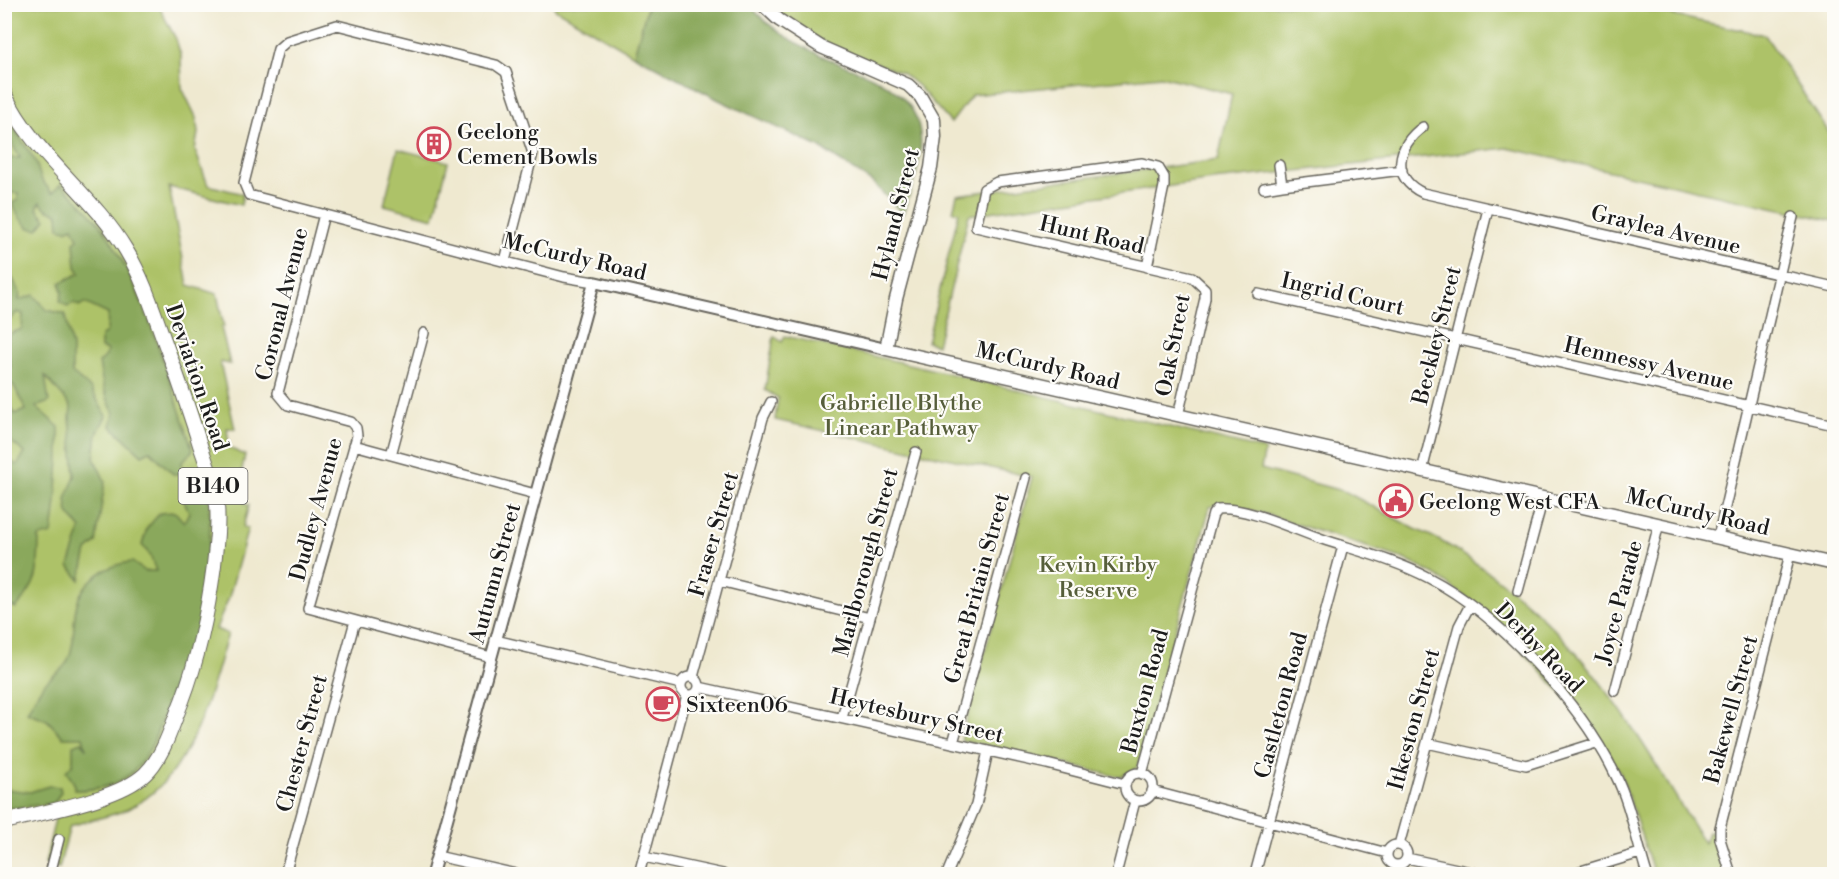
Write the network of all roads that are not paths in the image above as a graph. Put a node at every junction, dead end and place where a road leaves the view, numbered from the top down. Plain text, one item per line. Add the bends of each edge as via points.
1 (762, 4) edge
2 (4, 93) edge
3 (1423, 127) dead end
4 (1279, 165) dead end
5 (1402, 170) junction
6 (1282, 185) junction
7 (1264, 188) dead end
8 (1488, 209) junction
9 (324, 214) junction
10 (1793, 217) dead end
11 (505, 261) junction
12 (1147, 267) junction
13 (1780, 275) junction
14 (594, 282) junction
15 (1199, 282) joint
16 (1834, 287) edge
17 (1258, 294) dead end
18 (424, 333) dead end
19 (1455, 339) junction
20 (886, 349) junction
21 (771, 402) dead end
22 (1750, 406) junction
23 (1178, 416) junction
24 (351, 422) joint
25 (1834, 425) edge
26 (354, 445) junction
27 (916, 452) dead end
28 (391, 455) junction
29 (1422, 471) junction
30 (1026, 478) dead end
31 (536, 494) junction
32 (1543, 498) junction
33 (1213, 514) joint
34 (1659, 524) junction
35 (1718, 537) junction
36 (1343, 546) junction
37 (1790, 554) junction
38 (1834, 564) edge
39 (720, 581) junction
40 (1518, 591) dead end
41 (1470, 605) junction
42 (870, 618) junction
43 (355, 621) junction
44 (495, 640) junction
45 (491, 657) junction
46 (693, 677) junction
47 (681, 684) junction
48 (699, 687) junction
49 (1615, 691) dead end
50 (687, 694) junction
51 (842, 718) junction
52 (953, 743) junction
53 (1427, 743) junction
54 (1596, 743) junction
55 (988, 751) junction
56 (1142, 774) junction
57 (1125, 784) junction
58 (1152, 791) junction
59 (1135, 801) junction
60 (4, 822) edge
61 (1269, 822) junction
62 (59, 839) dead end
63 (1399, 845) junction
64 (1387, 853) junction
65 (1640, 853) junction
66 (436, 856) junction
67 (644, 857) junction
68 (1407, 858) junction
69 (1393, 870) edge
70 (50, 874) edge
71 (285, 874) edge
72 (432, 874) edge
73 (516, 874) edge
74 (639, 874) edge
75 (723, 874) edge
76 (947, 874) edge
77 (1116, 874) edge
78 (1255, 874) edge
79 (1480, 874) edge
80 (1571, 874) edge
81 (1647, 874) edge
82 (1731, 874) edge

1 - 20 main road, Hyland Street via 778,20 821,47 908,85 920,96 934,120 931,168
2 - 60 main road, Deviation Road / B140 via 37,147 98,209 127,251 151,304 211,476 218,523 201,644 167,737 145,774 103,796
3 - 5 street via 1405,144
4 - 6 street
5 - 6 street
5 - 8 street, Graylea Avenue via 1410,184 1423,193
6 - 7 street
8 - 13 street, Graylea Avenue
8 - 19 street, Beckley Street
9 - 11 street, McCurdy Road
9 - 11 street, McCurdy Road via 255,197 247,193 244,185 278,49 287,41 337,25 349,26 496,65 506,72 533,153
9 - 24 street, Coronal Avenue via 278,393 288,405
10 - 13 street
11 - 14 street, McCurdy Road
12 - 12 street, Hunt Road via 976,227 984,189 997,182 1151,163 1162,171 1164,186
12 - 15 street, Hunt Road
13 - 16 street, Graylea Avenue
13 - 22 street
14 - 20 street, McCurdy Road
14 - 31 street, Autumn Street
15 - 23 street, Oak Street via 1205,289 1205,298
17 - 19 street, Ingrid Court
18 - 28 street
19 - 22 street, Hennessy Avenue
19 - 29 street, Beckley Street
20 - 23 main road, McCurdy Road
21 - 39 street, Fraser Street via 763,418
22 - 25 street, Hennessy Avenue
22 - 35 street
23 - 29 main road, McCurdy Road
24 - 26 street, Dudley Avenue via 356,428
26 - 28 street
26 - 43 street, Dudley Avenue via 308,608
27 - 42 street, Marlborough Street
28 - 31 street
29 - 32 main road, McCurdy Road
30 - 52 street, Great Britain Street
31 - 44 street, Autumn Street
32 - 34 main road, McCurdy Road
32 - 40 street
33 - 36 street, Derby Road via 1223,509 1250,515
33 - 56 street, Buxton Road
34 - 35 main road, McCurdy Road
34 - 49 street, Joyce Parade
35 - 37 main road, McCurdy Road
36 - 41 street, Derby Road via 1430,578
36 - 61 street, Castleton Road
37 - 38 main road, McCurdy Road
37 - 82 street, Bakewell Street via 1719,828
39 - 42 street
39 - 46 street, Fraser Street
41 - 53 street, Itkeston Street via 1459,626
41 - 54 street, Derby Road via 1541,669
42 - 51 street, Marlborough Street
43 - 45 street
43 - 71 street, Chester Street
44 - 45 street, Autumn Street
44 - 47 street
45 - 66 street, Autumn Street
46 - 47 street
46 - 48 street
47 - 50 street
48 - 50 street via 696,693
48 - 51 street, Heytesbury Street
50 - 67 street
51 - 52 street, Heytesbury Street
52 - 55 street, Heytesbury Street
53 - 54 street via 1526,765
53 - 63 street, Itkeston Street
54 - 65 street, Derby Road via 1617,776
55 - 57 street, Heytesbury Street
55 - 76 street via 976,805
56 - 57 street via 1134,774
56 - 58 street via 1149,778
57 - 59 street via 1128,797
58 - 59 street via 1148,798
58 - 61 street
59 - 77 street
61 - 64 street
61 - 78 street, Castleton Road
62 - 70 street
63 - 64 street
63 - 68 street via 1405,849
64 - 69 street
65 - 80 street
65 - 81 street, Derby Road
66 - 72 street, Autumn Street
66 - 73 street
67 - 74 street
67 - 75 street
68 - 69 street
68 - 79 street

